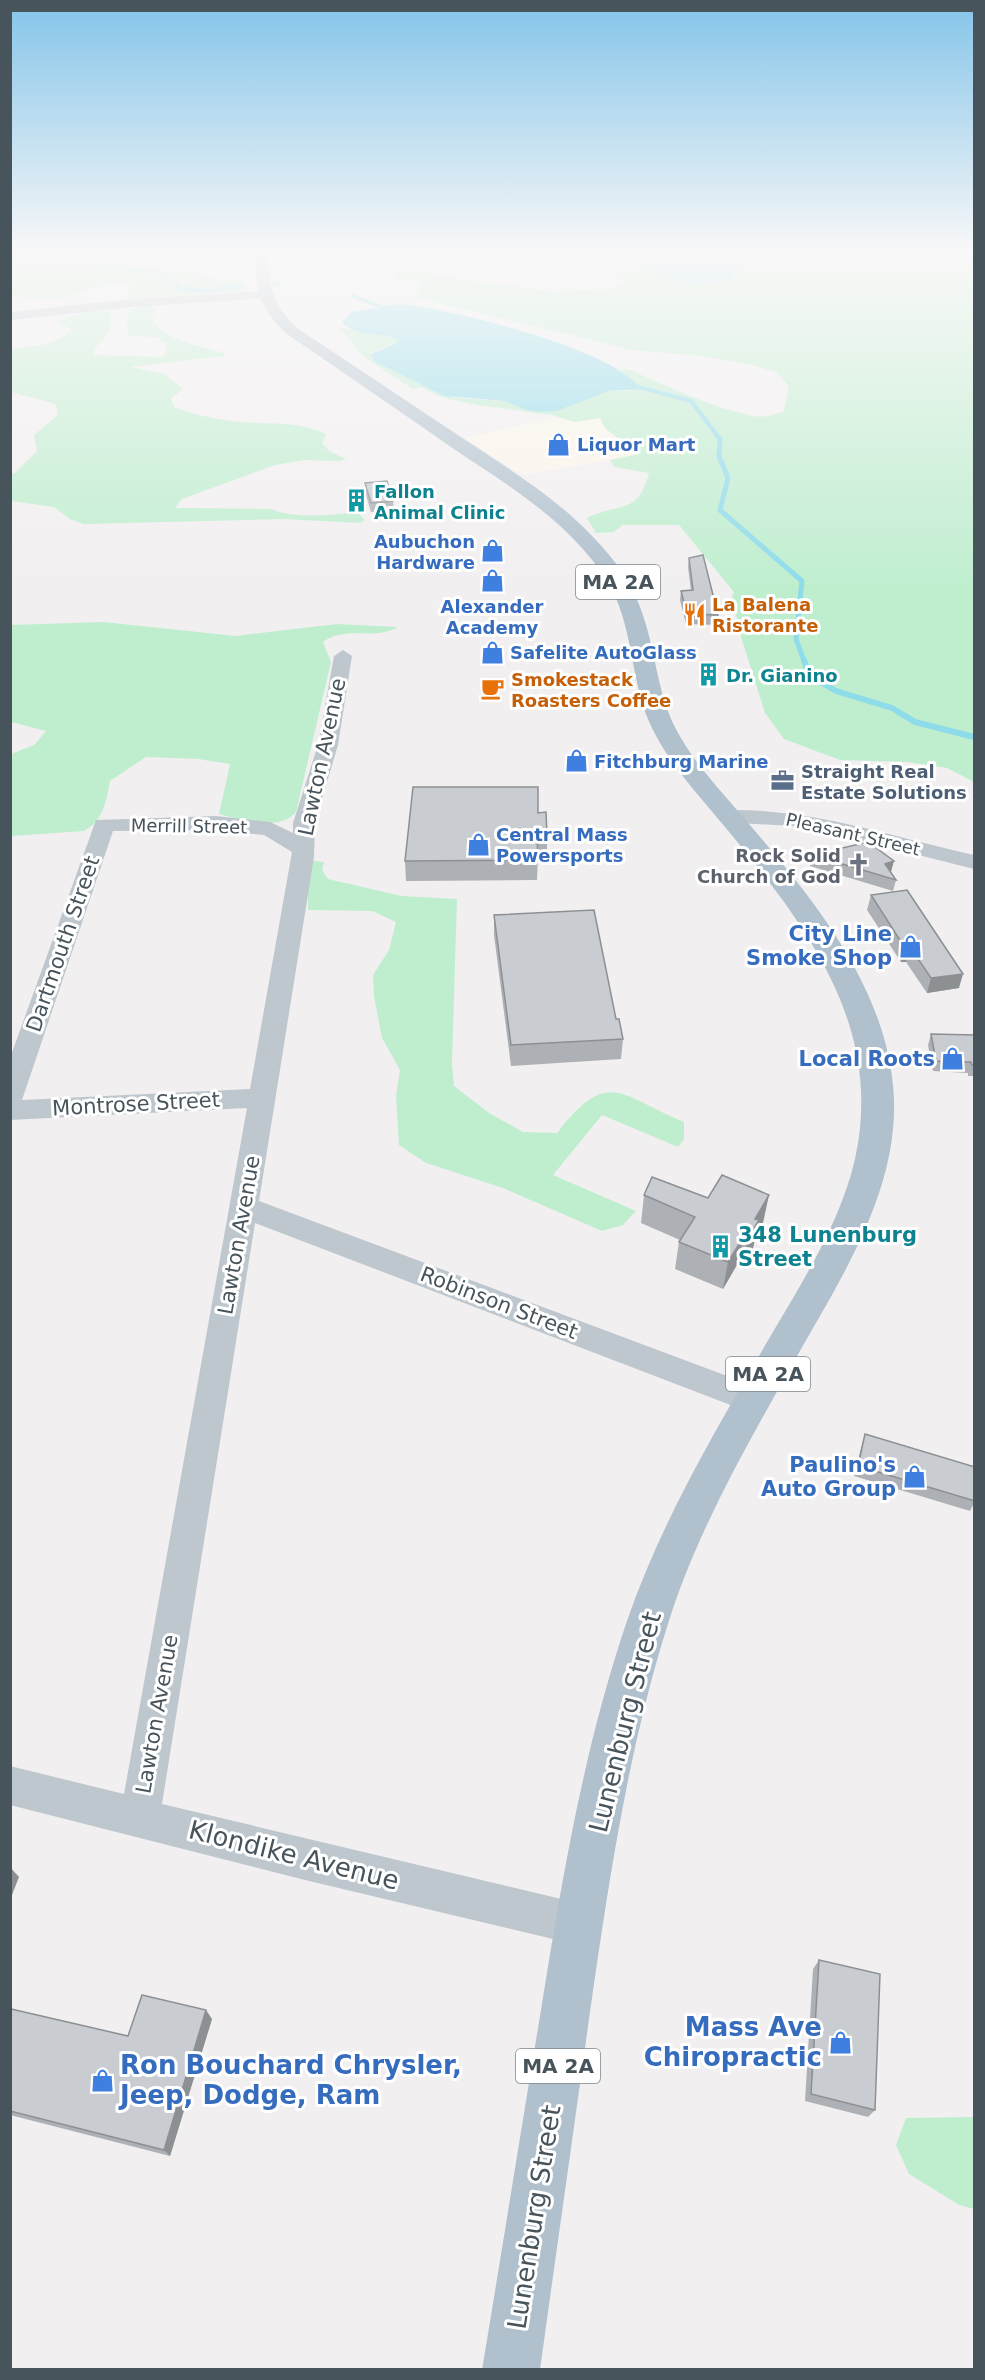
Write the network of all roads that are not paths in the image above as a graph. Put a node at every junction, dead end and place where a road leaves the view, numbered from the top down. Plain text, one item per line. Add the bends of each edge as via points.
1 (343, 366) edge
2 (343, 656) dead end
3 (730, 817) junction
4 (104, 825) joint
5 (303, 849) junction
6 (975, 862) edge
7 (10, 1097) edge
8 (262, 1098) junction
9 (10, 1110) edge
10 (244, 1207) junction
11 (754, 1400) junction
12 (10, 1785) edge
13 (140, 1817) junction
14 (578, 1924) junction
15 (511, 2370) edge

1 - 3 main road, MA 2A via 539,498 581,537 616,579 630,606 648,691 662,727 688,768
2 - 5 street, Lawton Avenue via 328,745 304,823
3 - 6 street, Pleasant Street via 808,820
3 - 11 main road, Lunenburg Street / MA 2A via 817,929 848,981 866,1023 875,1059 878,1096 873,1150 846,1230
4 - 5 street, Merrill Street via 216,824 270,829
4 - 7 street, Dartmouth Street
5 - 8 street, Lawton Avenue
8 - 9 street, Montrose Street
8 - 10 street, Lawton Avenue
10 - 11 street, Robinson Street
10 - 13 street, Lawton Avenue
11 - 14 main road, Lunenburg Street / MA 2A via 684,1529 646,1626 618,1729
12 - 13 street, Klondike Avenue
13 - 14 street, Klondike Avenue
14 - 15 main road, Lunenburg Street / MA 2A

